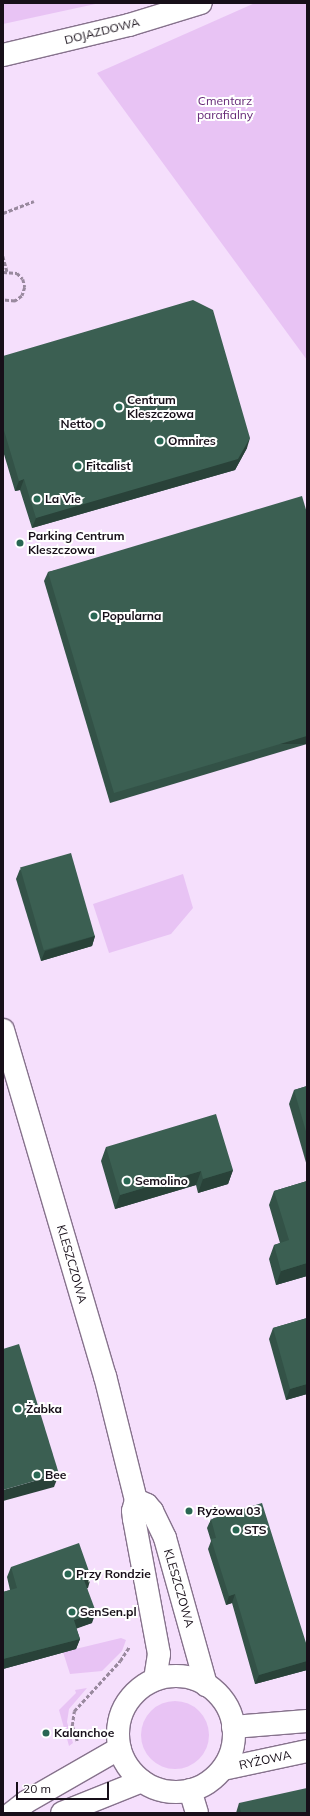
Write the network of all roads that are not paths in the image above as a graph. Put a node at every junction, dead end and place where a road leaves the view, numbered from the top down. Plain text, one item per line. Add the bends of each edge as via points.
1 (201, 3) edge
2 (3, 55) edge
3 (3, 1030) edge
4 (136, 1500) junction
5 (155, 1680) junction
6 (206, 1685) junction
7 (307, 1721) edge
8 (233, 1727) junction
9 (120, 1748) junction
10 (307, 1751) edge
11 (223, 1769) junction
12 (142, 1781) junction
13 (190, 1790) junction
14 (12, 1813) edge
15 (62, 1813) edge
16 (197, 1813) edge

1 - 2 main road, DOJAZDOWA via 130,25
3 - 4 main road, KLESZCZOWA via 103,1370
4 - 5 main road, KLESZCZOWA via 134,1519 160,1654
4 - 6 main road, KLESZCZOWA via 147,1505 163,1533
5 - 6 main road via 180,1676
5 - 9 main road via 141,1688 125,1706 119,1726
6 - 8 main road via 225,1703
7 - 8 main road
8 - 11 main road via 233,1745
9 - 12 main road via 128,1766
9 - 14 main road via 26,1802
10 - 11 main road, RYŻOWA
11 - 13 main road via 210,1780
12 - 13 main road via 166,1791
12 - 15 main road
13 - 16 main road

